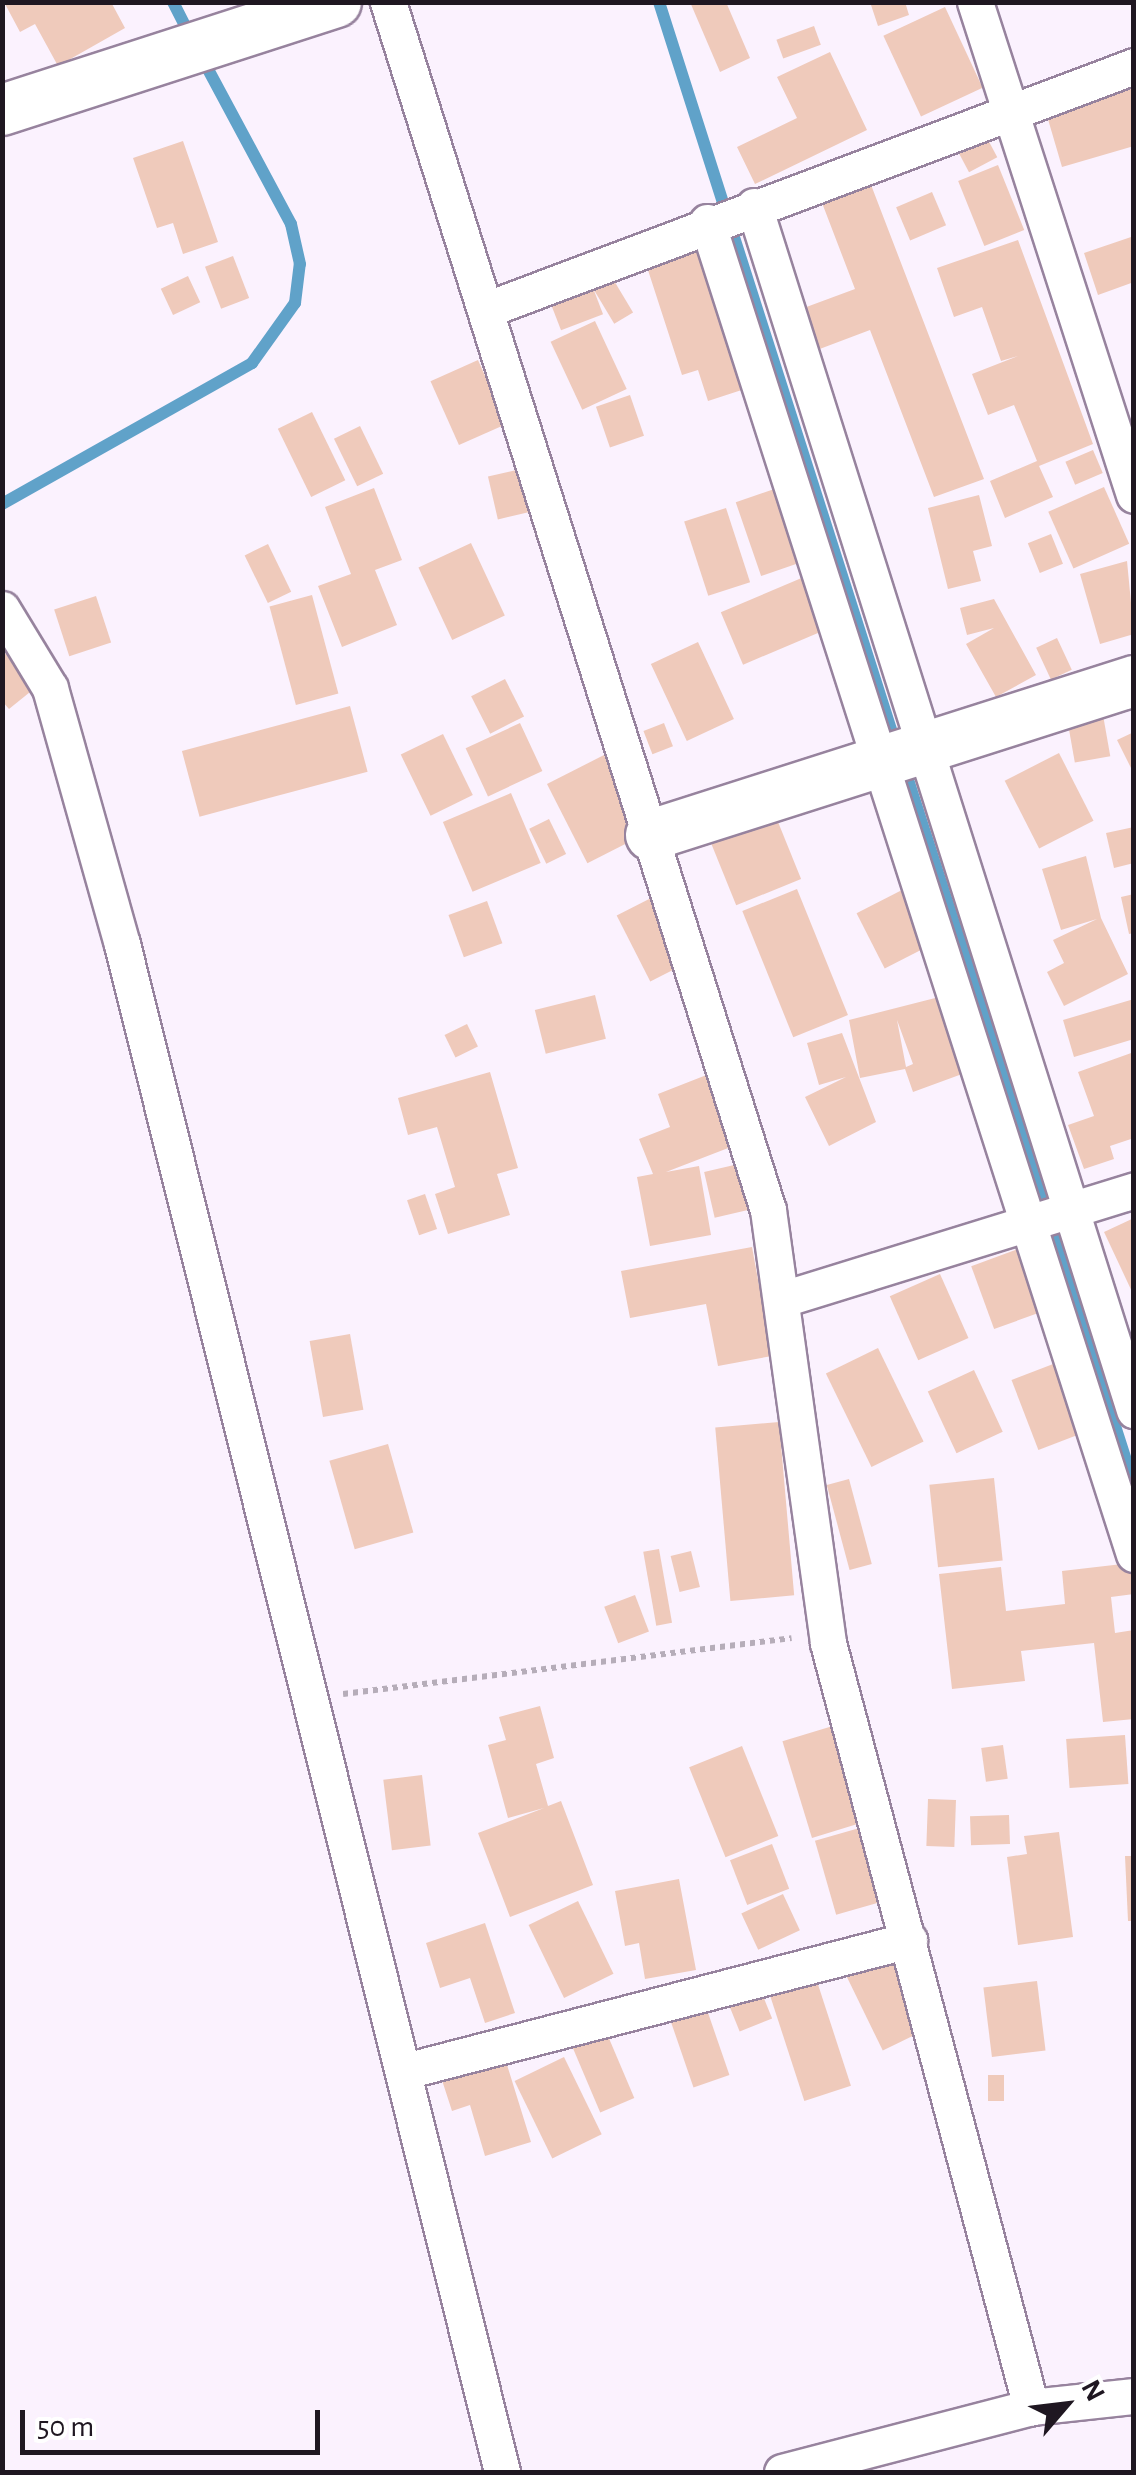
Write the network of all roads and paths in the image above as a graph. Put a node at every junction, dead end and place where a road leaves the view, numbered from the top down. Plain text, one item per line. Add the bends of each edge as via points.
1 (336, 2) edge
2 (388, 2) edge
3 (975, 2) edge
4 (1134, 66) edge
5 (1009, 105) junction
6 (2, 110) edge
7 (754, 206) junction
8 (707, 222) junction
9 (485, 310) junction
10 (1124, 428) edge
11 (1134, 495) edge
12 (2, 609) edge
13 (1134, 681) edge
14 (903, 754) junction
15 (651, 835) junction
16 (1134, 1190) edge
17 (1068, 1210) junction
18 (1027, 1224) junction
19 (786, 1298) junction
20 (1134, 1410) edge
21 (1134, 1554) edge
22 (827, 1634) junction
23 (312, 1698) junction
24 (909, 1940) junction
25 (405, 2071) junction
26 (1134, 2396) edge
27 (1031, 2407) junction
28 (502, 2472) edge
29 (782, 2472) edge

1 - 6 street
2 - 9 street
3 - 5 street
4 - 5 street
5 - 7 street
5 - 10 street
7 - 8 street
7 - 14 street
8 - 9 street
8 - 14 street
9 - 15 street
10 - 11 street
12 - 23 street via 50,688
13 - 14 street
14 - 15 street
14 - 17 street
14 - 18 street
15 - 19 street via 768,1210
16 - 17 street
17 - 18 street
17 - 20 street
18 - 19 street
18 - 21 street
19 - 22 street
22 - 23 path
22 - 24 street
23 - 25 street
24 - 25 street
24 - 27 street
25 - 28 street
26 - 27 street
27 - 29 street

